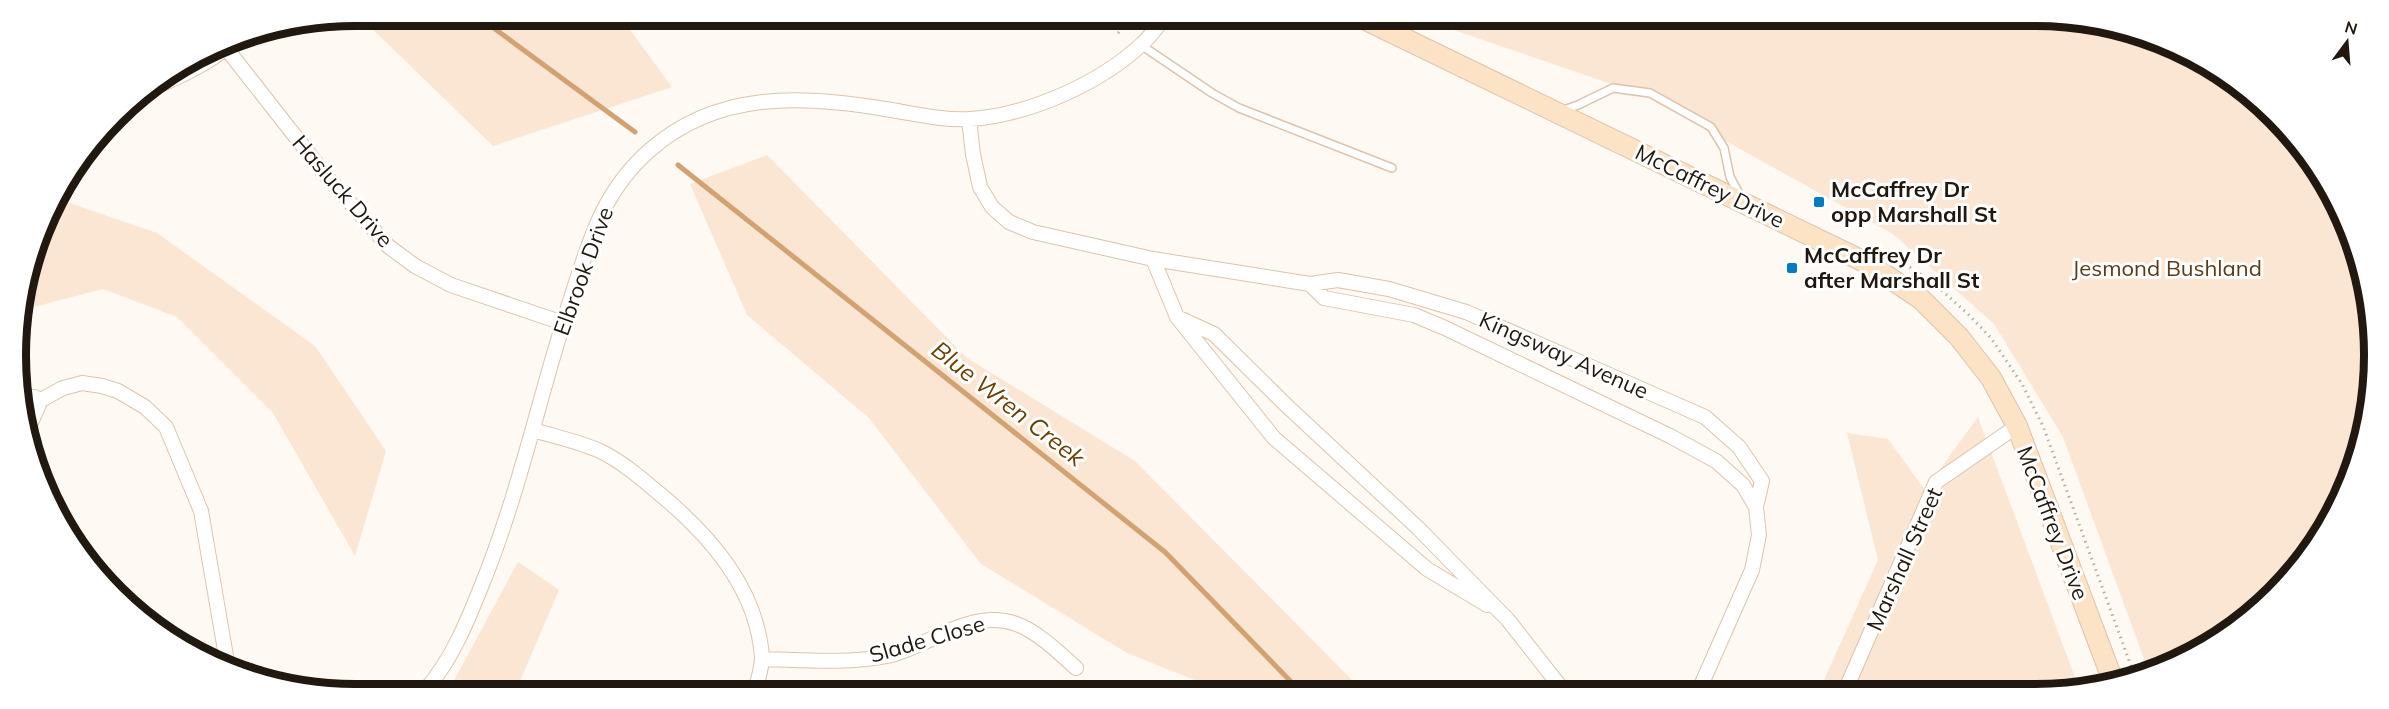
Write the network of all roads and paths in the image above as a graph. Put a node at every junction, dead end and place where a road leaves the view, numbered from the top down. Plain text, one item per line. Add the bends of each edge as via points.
1 (1124, 26) edge
2 (1157, 26) edge
3 (1378, 26) edge
4 (1118, 33) dead end
5 (1141, 45) junction
6 (228, 51) edge
7 (214, 57) edge
8 (178, 78) edge
9 (1556, 112) junction
10 (969, 120) junction
11 (1392, 168) dead end
12 (1744, 203) junction
13 (1153, 259) junction
14 (1310, 284) junction
15 (1178, 317) junction
16 (563, 323) junction
17 (28, 398) edge
18 (41, 400) junction
19 (32, 420) edge
20 (2017, 426) junction
21 (533, 430) junction
22 (1756, 507) junction
23 (1508, 620) junction
24 (226, 657) edge
25 (762, 659) junction
26 (1076, 668) dead end
27 (2110, 674) edge
28 (430, 684) edge
29 (757, 684) edge
30 (1558, 684) edge
31 (1702, 684) edge
32 (1848, 684) edge

1 - 4 path
2 - 5 street, Elbrook Drive
3 - 9 main road, McCaffrey Drive
5 - 10 street, Elbrook Drive via 1095,79 1057,97
5 - 11 lane via 1239,108
6 - 16 street, Hasluck Drive via 324,173 388,246 415,266 452,285
7 - 8 street
9 - 12 main road, McCaffrey Drive
9 - 12 lane via 1612,88 1650,93 1711,127 1724,148 1731,177
10 - 13 street, Kingsway Avenue via 980,187 999,216 1034,232
10 - 16 street, Elbrook Drive via 849,103 782,100 722,109 696,119 652,148 619,183 597,222
12 - 20 main road, McCaffrey Drive via 1869,264 1920,299 1959,337 1991,378
13 - 14 street, Kingsway Avenue
13 - 15 street
14 - 22 street, Kingsway Avenue via 1324,298 1414,315 1445,328 1670,436 1716,461 1743,485
14 - 22 street, Kingsway Avenue via 1338,280 1389,289 1466,312 1705,417 1738,447 1762,481
15 - 23 street via 1214,334 1419,528
15 - 23 street via 1274,438 1427,569
16 - 21 street, Elbrook Drive
17 - 18 street
18 - 19 street
18 - 24 street via 82,383 102,386 145,407 166,426 201,511
20 - 27 main road, McCaffrey Drive
20 - 32 street, Marshall Street via 1936,482
21 - 25 street via 603,453 674,506 725,558 740,584 752,611
21 - 28 street, Elbrook Drive via 507,518 475,602 447,662
22 - 31 street, Kingsway Avenue via 1759,535 1752,570
23 - 30 street
25 - 26 street, Slade Close via 847,660 886,656 978,621 997,619 1031,630
25 - 29 street

